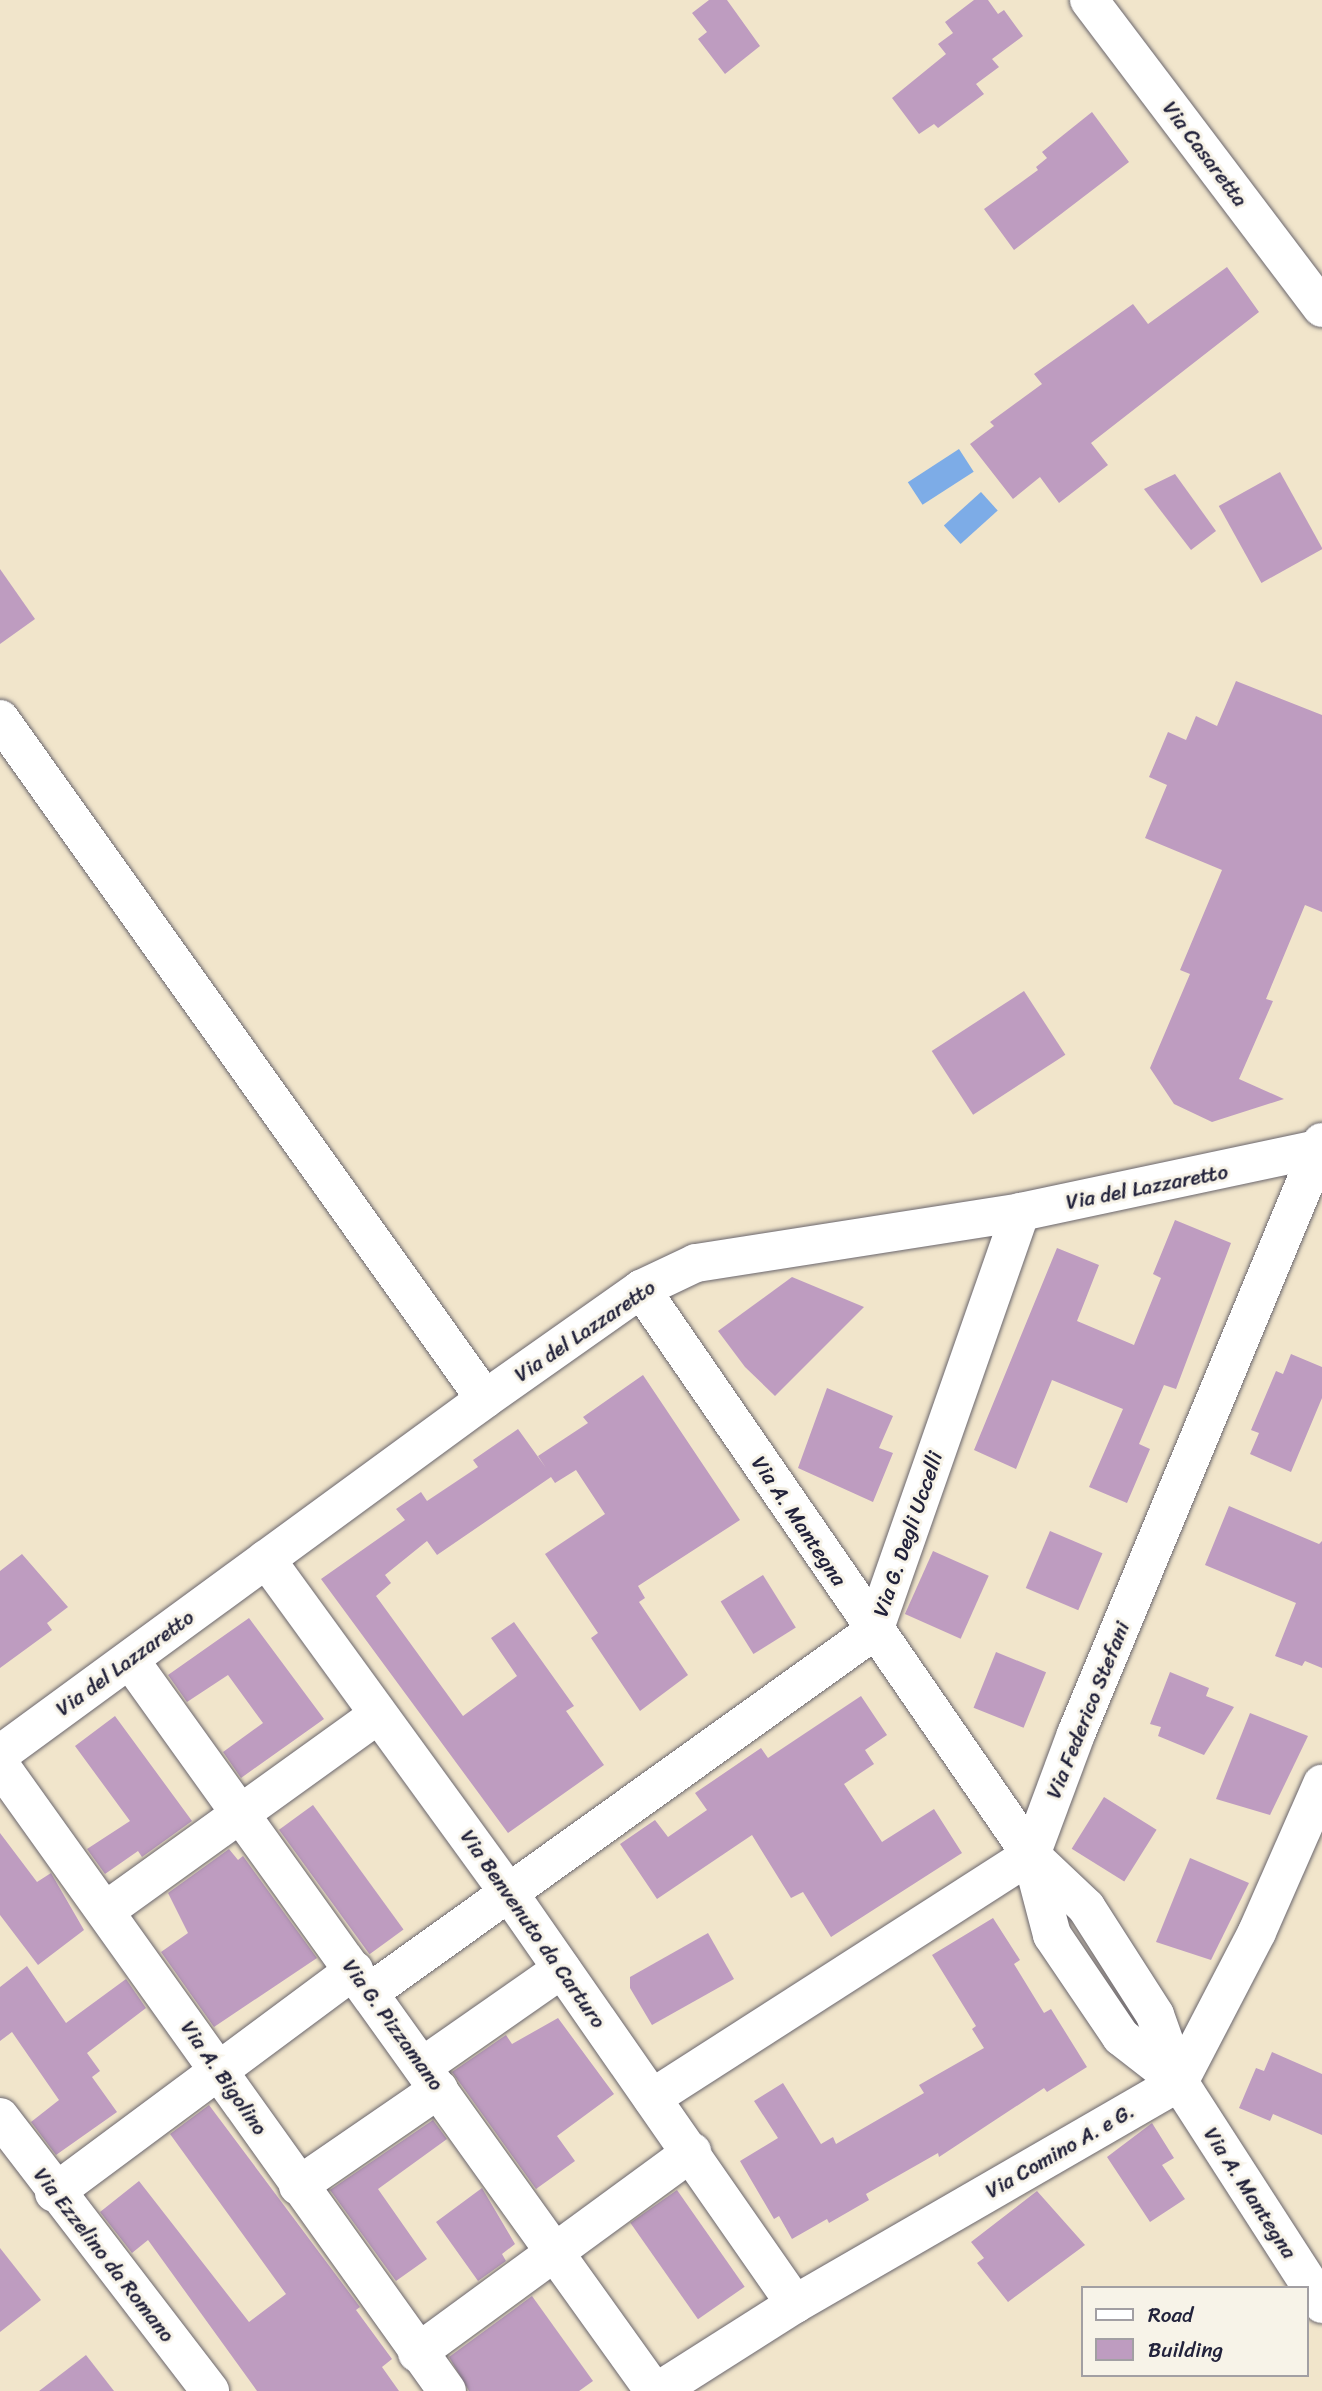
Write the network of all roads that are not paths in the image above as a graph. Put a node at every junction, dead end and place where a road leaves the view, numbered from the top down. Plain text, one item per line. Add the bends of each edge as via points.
1 (1089, 0) edge
2 (1322, 308) edge
3 (0, 719) edge
4 (1321, 1146) edge
5 (1021, 1212) junction
6 (641, 1289) junction
7 (485, 1399) junction
8 (266, 1559) junction
9 (874, 1631) junction
10 (130, 1660) junction
11 (377, 1714) junction
12 (0, 1754) edge
13 (0, 1765) edge
14 (1322, 1784) edge
15 (240, 1813) junction
16 (1031, 1855) junction
17 (509, 1893) junction
18 (105, 1911) junction
19 (562, 1969) junction
20 (362, 1981) junction
21 (219, 2070) junction
22 (431, 2078) junction
23 (1179, 2082) junction
24 (652, 2098) junction
25 (0, 2117) edge
26 (692, 2152) junction
27 (298, 2186) junction
28 (54, 2193) junction
29 (556, 2250) junction
30 (795, 2304) junction
31 (1322, 2304) edge
32 (417, 2353) junction
33 (210, 2391) edge
34 (447, 2391) edge
35 (656, 2391) edge

1 - 2 street, Via Casaretta
3 - 7 street
4 - 5 street, Via del Lazzaretto
4 - 16 street, Via Federico Stefani via 1076,1734
5 - 6 street, Via del Lazzaretto via 696,1263
5 - 9 street, Via G. Degli Uccelli
6 - 7 street, Via del Lazzaretto
6 - 9 street, Via A. Mantegna
7 - 8 street, Via del Lazzaretto
8 - 10 street, Via del Lazzaretto
8 - 11 street, Via Benvenuto da Carturo
9 - 16 street, Via A. Mantegna
9 - 17 street, Via G. Degli Uccelli
10 - 12 street, Via del Lazzaretto
10 - 15 street, Via G. Pizzamano
11 - 15 street
11 - 17 street, Via Benvenuto da Carturo
13 - 18 street, Via A. Bigolino
14 - 23 street via 1257,1932
15 - 18 street
15 - 20 street, Via G. Pizzamano
16 - 23 street, Via A. Mantegna via 1086,1907 1155,2015
16 - 24 street
17 - 19 street, Via Benvenuto da Carturo
17 - 20 street, Via G. Degli Uccelli
18 - 21 street, Via A. Bigolino
19 - 22 street
19 - 24 street, Via Benvenuto da Carturo
20 - 21 street, Via G. Degli Uccelli
20 - 22 street, Via G. Pizzamano
21 - 27 street, Via A. Bigolino
21 - 28 street, Via G. Degli Uccelli
22 - 27 street
22 - 29 street, Via G. Pizzamano
23 - 30 street, Via Comino A. e G.
23 - 31 street, Via A. Mantegna
24 - 26 street, Via Benvenuto da Carturo
25 - 28 street, Via Ezzelino da Romano
26 - 29 street
26 - 30 street, Via Benvenuto da Carturo
27 - 32 street, Via A. Bigolino
28 - 33 street, Via Ezzelino da Romano
29 - 32 street
29 - 35 street, Via G. Pizzamano
30 - 35 street, Via Comino A. e G.
32 - 34 street, Via A. Bigolino

